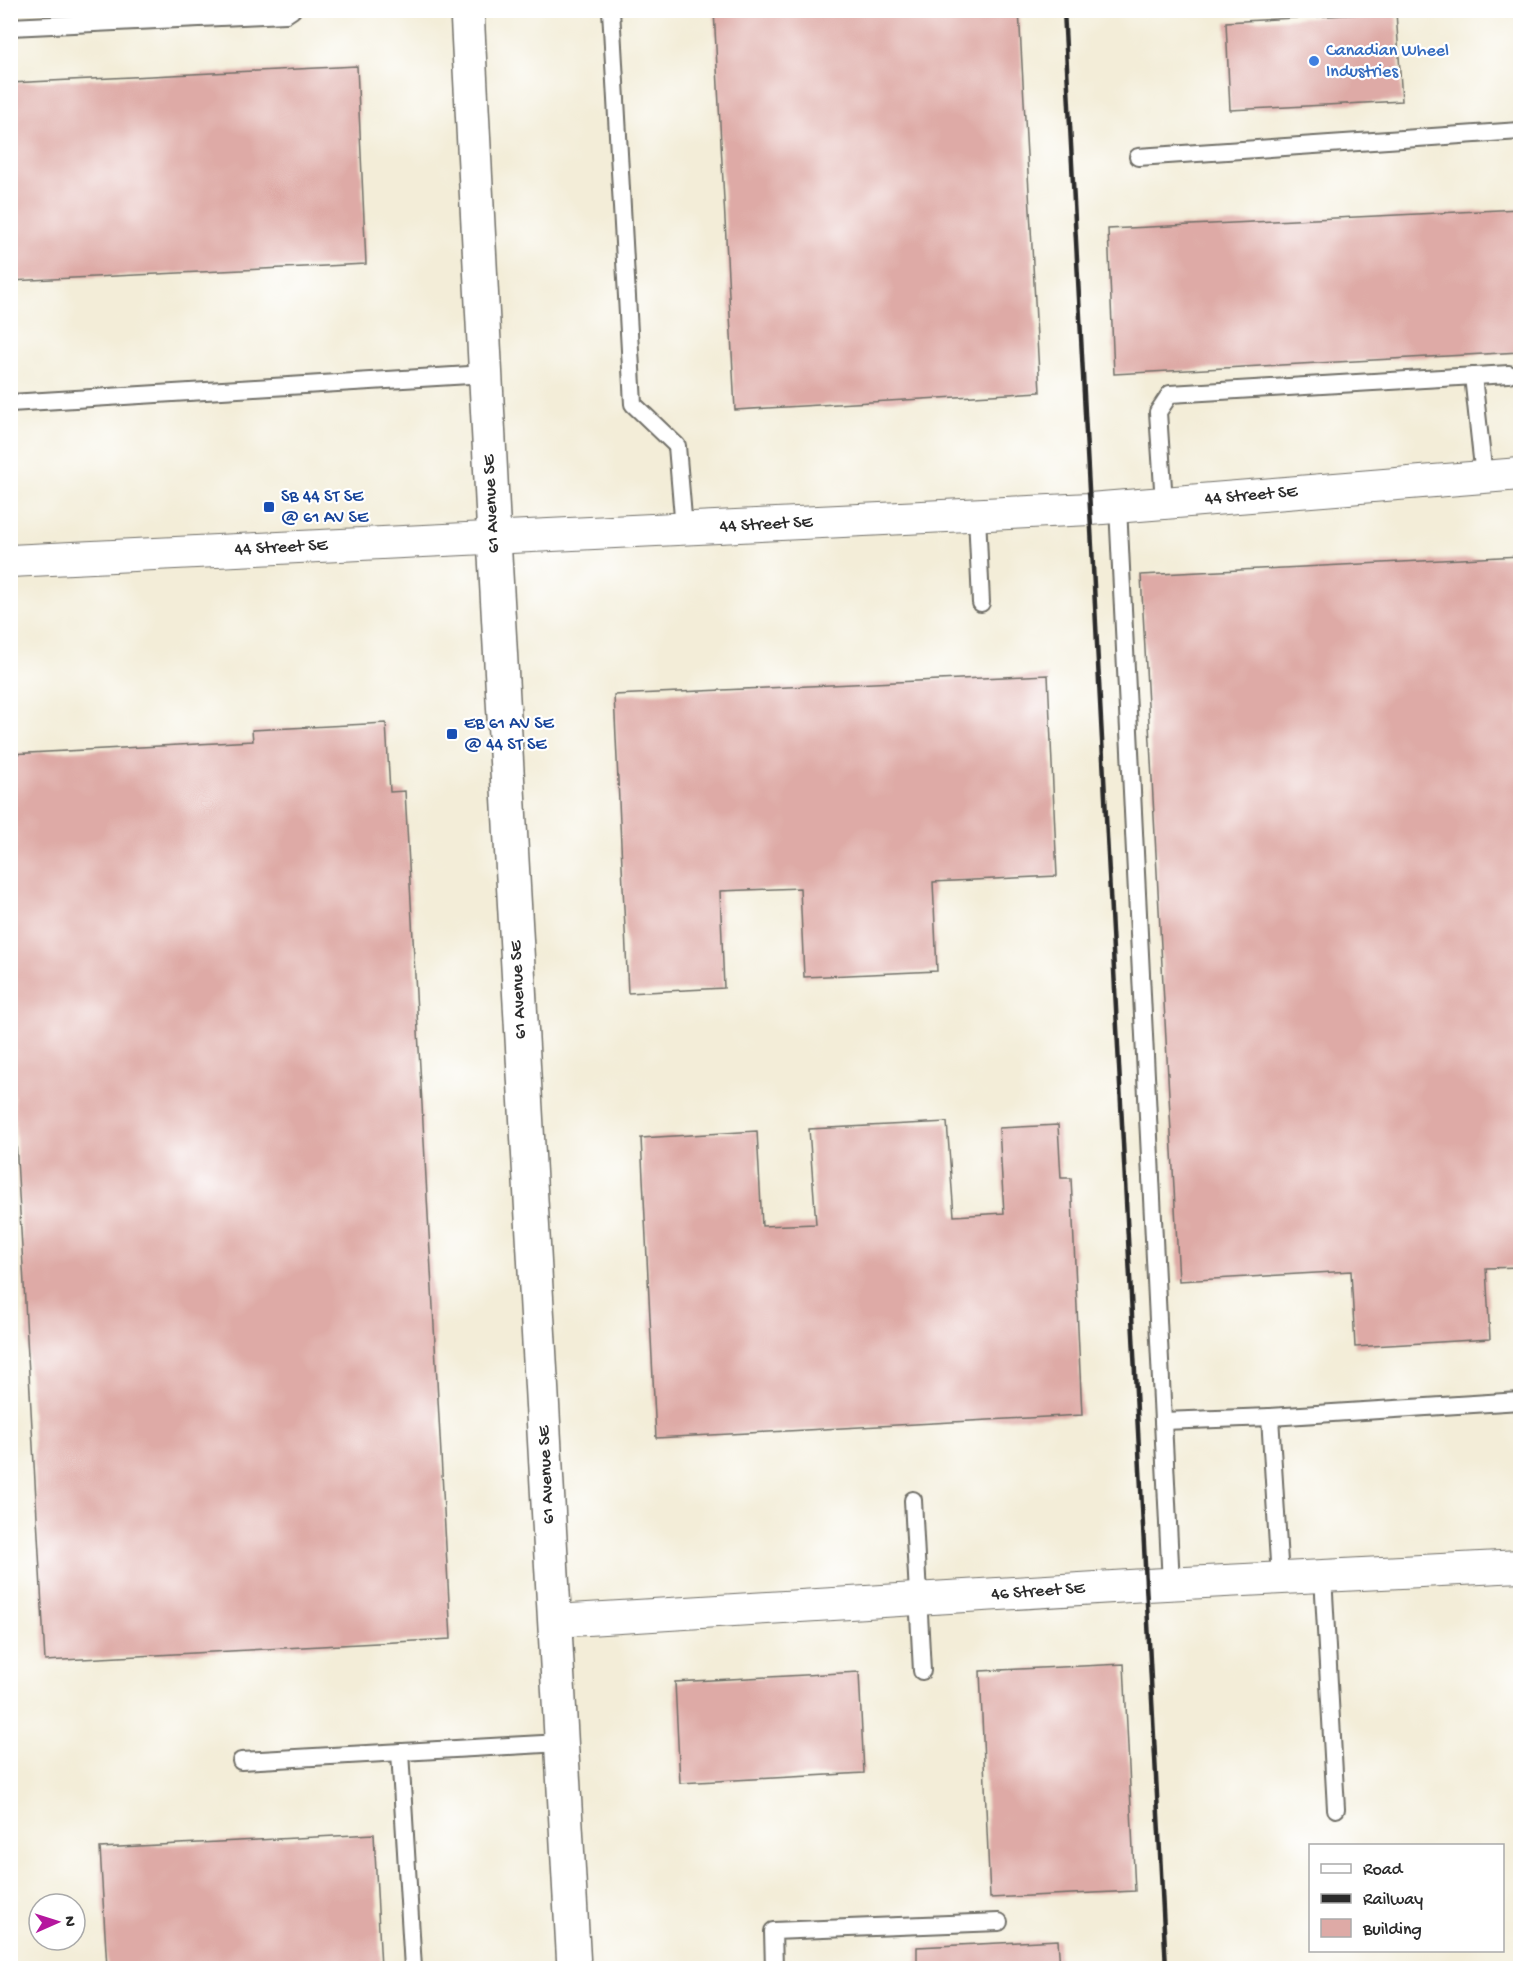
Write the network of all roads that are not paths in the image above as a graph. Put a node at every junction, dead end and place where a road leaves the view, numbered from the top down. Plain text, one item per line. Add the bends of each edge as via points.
1 (292, 10) edge
2 (467, 10) edge
3 (611, 10) edge
4 (10, 27) edge
5 (1521, 131) edge
6 (1138, 157) dead end
7 (486, 374) junction
8 (1509, 374) dead end
9 (1473, 376) junction
10 (10, 404) edge
11 (1521, 474) edge
12 (1484, 477) junction
13 (1164, 503) junction
14 (1118, 507) junction
15 (977, 515) junction
16 (684, 529) junction
17 (494, 538) junction
18 (10, 561) edge
19 (981, 603) dead end
20 (1521, 1401) edge
21 (1270, 1416) junction
22 (1163, 1421) junction
23 (913, 1500) dead end
24 (1521, 1566) edge
25 (1323, 1576) junction
26 (1280, 1578) junction
27 (1171, 1584) junction
28 (918, 1599) junction
29 (555, 1621) junction
30 (922, 1671) dead end
31 (561, 1743) junction
32 (400, 1752) junction
33 (241, 1761) dead end
34 (1336, 1809) dead end
35 (999, 1922) dead end
36 (413, 1968) edge
37 (574, 1968) edge
38 (774, 1968) edge

1 - 4 lane via 286,14
2 - 7 street, 61 Avenue SE
3 - 16 lane via 633,404 677,446
5 - 6 lane
7 - 10 lane
7 - 17 street, 61 Avenue SE
8 - 9 lane
9 - 12 lane
9 - 13 lane via 1170,394 1158,412
11 - 12 street, 44 Street SE
12 - 13 street, 44 Street SE
13 - 14 street, 44 Street SE
14 - 15 street, 44 Street SE
14 - 22 lane
15 - 16 street, 44 Street SE
15 - 19 lane
16 - 17 street, 44 Street SE
17 - 18 street, 44 Street SE
17 - 29 street, 61 Avenue SE
20 - 21 lane
21 - 22 lane
21 - 26 lane
22 - 27 lane
23 - 28 lane
24 - 25 street, 46 Street SE
25 - 26 street, 46 Street SE
25 - 34 lane
26 - 27 street, 46 Street SE
27 - 28 street, 46 Street SE
28 - 29 street, 46 Street SE
28 - 30 lane
29 - 31 street, 61 Avenue SE
31 - 32 lane
31 - 37 street, 61 Avenue SE
32 - 33 lane
32 - 36 lane
35 - 38 lane via 773,1931

